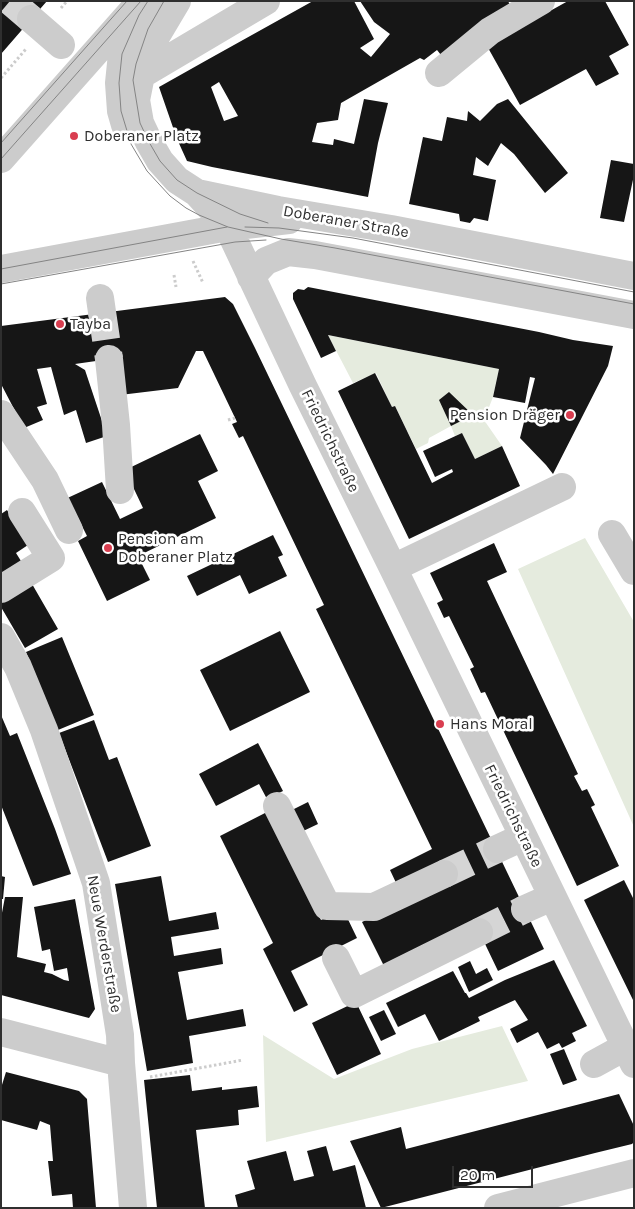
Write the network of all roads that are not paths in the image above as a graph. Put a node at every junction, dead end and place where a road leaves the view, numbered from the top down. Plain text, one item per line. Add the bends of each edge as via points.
1 (127, 1) edge
2 (141, 1) edge
3 (148, 1) edge
4 (178, 1) edge
5 (266, 1) edge
6 (541, 1) edge
7 (32, 19) tunnel mouth
8 (61, 45) dead end
9 (439, 74) dead end
10 (141, 76) junction
11 (1, 144) edge
12 (1, 159) edge
13 (197, 193) junction
14 (318, 217) junction
15 (240, 236) junction
16 (288, 252) junction
17 (1, 269) edge
18 (634, 276) edge
19 (251, 277) junction
20 (1, 284) edge
21 (634, 315) edge
22 (109, 359) tunnel mouth
23 (1, 414) edge
24 (562, 487) dead end
25 (120, 490) dead end
26 (22, 512) dead end
27 (68, 530) dead end
28 (612, 534) dead end
29 (393, 568) junction
30 (634, 571) edge
31 (1, 589) edge
32 (1, 637) edge
33 (277, 806) dead end
34 (523, 837) junction
35 (496, 849) tunnel mouth
36 (444, 874) tunnel mouth
37 (552, 897) junction
38 (526, 910) tunnel mouth
39 (479, 932) tunnel mouth
40 (336, 958) dead end
41 (1, 1032) edge
42 (630, 1056) edge
43 (594, 1064) dead end
44 (122, 1073) junction
45 (634, 1172) edge
46 (132, 1208) edge
47 (498, 1208) edge

1 - 11 street
2 - 12 street
3 - 15 street via 122,54 121,111 131,144 147,171 170,196
4 - 10 street, Doberaner Straße via 155,38
5 - 10 street
6 - 9 street via 490,31
7 - 8 street
10 - 13 street, Doberaner Straße via 136,100 140,123 149,142 177,180
13 - 14 street, Doberaner Straße
13 - 15 street
14 - 15 street
14 - 18 street, Doberaner Straße
15 - 16 street
15 - 17 street
15 - 19 street, Friedrichstraße
15 - 20 street
16 - 19 street via 266,261
16 - 21 street
19 - 29 street, Friedrichstraße
22 - 25 street
23 - 27 street via 45,480
24 - 29 street
26 - 31 street via 51,558
28 - 30 street
29 - 34 street, Friedrichstraße
32 - 44 street, Neue Werderstraße via 44,730 96,883 120,1035
33 - 36 street via 327,906 374,907
34 - 35 street
34 - 37 street, Friedrichstraße
37 - 38 street
37 - 42 street, Friedrichstraße
39 - 40 street via 354,994
41 - 44 street
42 - 43 street
44 - 46 street, Neue Werderstraße
45 - 47 street

